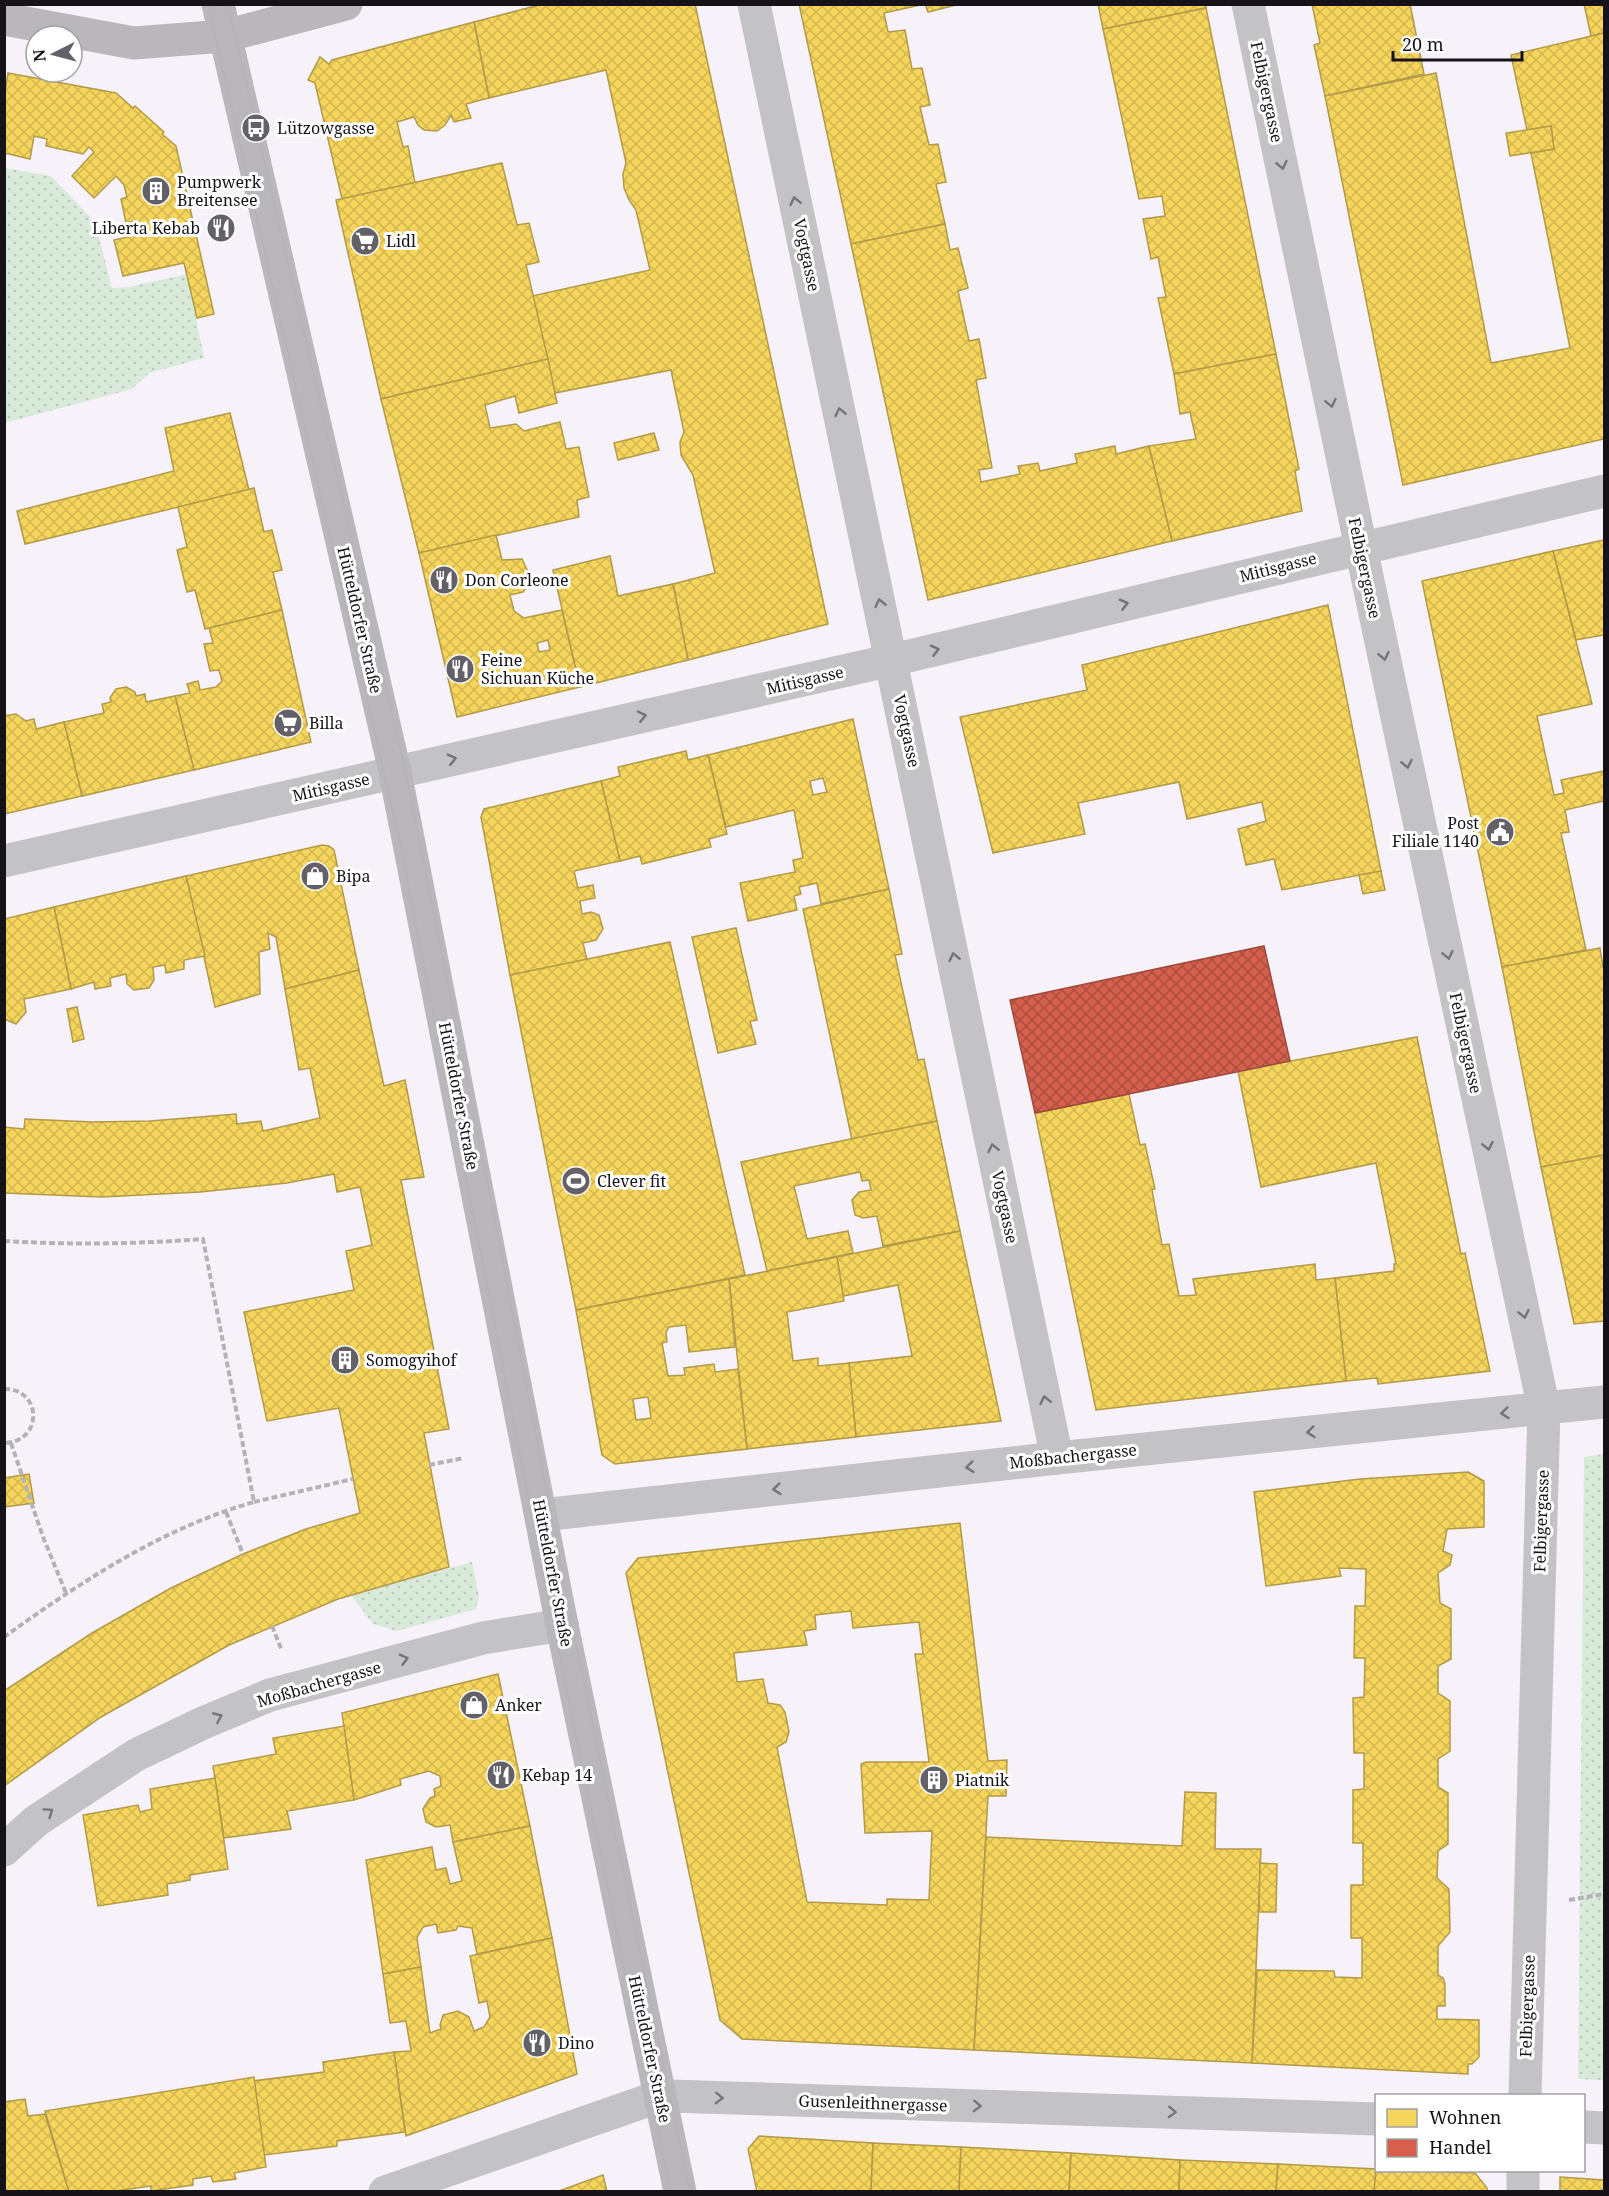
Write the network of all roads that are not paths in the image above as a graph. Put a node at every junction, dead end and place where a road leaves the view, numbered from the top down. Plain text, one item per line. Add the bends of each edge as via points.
1 (218, 4) edge
2 (346, 4) edge
3 (754, 4) edge
4 (1248, 4) edge
5 (4, 19) edge
6 (225, 36) junction
7 (1605, 491) edge
8 (1361, 548) junction
9 (892, 660) junction
10 (395, 772) junction
11 (4, 861) edge
12 (1605, 1402) edge
13 (1544, 1409) junction
14 (1057, 1458) junction
15 (542, 1515) junction
16 (562, 1625) junction
17 (4, 1850) edge
18 (1525, 2094) edge
19 (660, 2097) junction
20 (1375, 2119) edge
21 (1585, 2127) edge
22 (1605, 2128) edge
23 (1523, 2172) edge
24 (385, 2192) edge
25 (680, 2192) edge
26 (1523, 2192) edge

1 - 6 main road, Hütteldorfer Straße
2 - 6 main road
9 -> 3 street, Vogtgasse
4 -> 8 street, Felbigergasse
5 - 6 main road via 134,43
6 - 10 main road, Hütteldorfer Straße
7 - 8 street, Mitisgasse
9 -> 8 street, Mitisgasse
8 -> 13 street, Felbigergasse
10 -> 9 street, Mitisgasse
14 -> 9 street, Vogtgasse
10 - 11 street, Mitisgasse
10 - 15 main road, Hütteldorfer Straße
12 - 13 street, Moßbachergasse
13 -> 14 street, Moßbachergasse
13 - 18 street, Felbigergasse
14 -> 15 street, Moßbachergasse
15 - 16 main road, Hütteldorfer Straße
17 -> 16 street, Moßbachergasse via 36,1821 136,1755 270,1695 483,1638
16 - 19 main road, Hütteldorfer Straße
19 -> 20 street, Gusenleithnergasse
19 - 24 street, Gusenleithnergasse
19 - 25 main road, Hütteldorfer Straße
21 - 22 street
23 - 26 street

